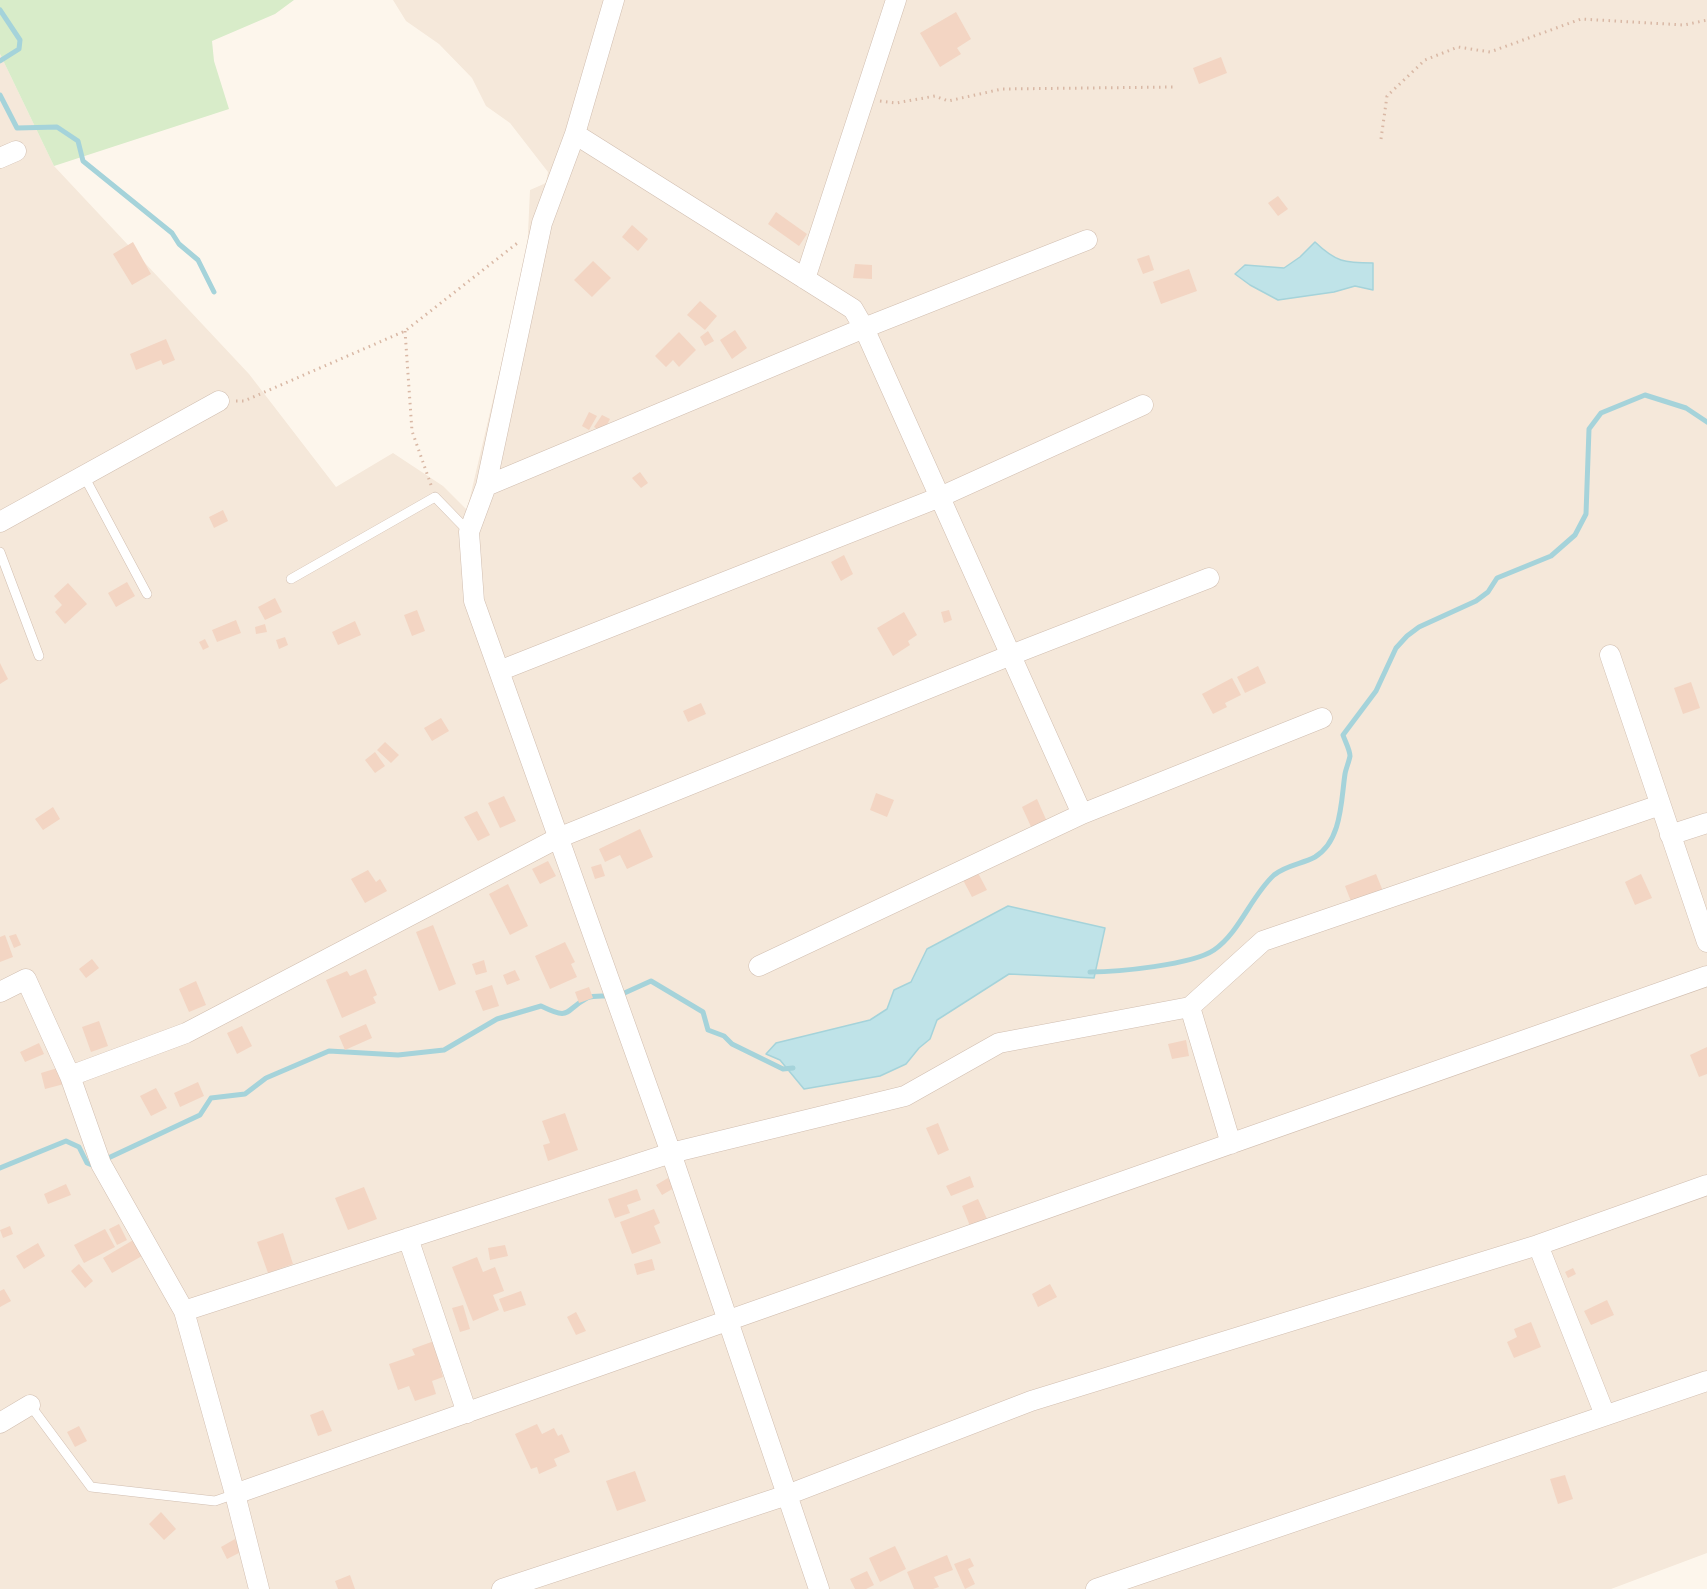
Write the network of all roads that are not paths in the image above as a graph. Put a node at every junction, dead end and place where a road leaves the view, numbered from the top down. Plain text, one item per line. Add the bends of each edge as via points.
1 (614, 0) edge
2 (896, 0) edge
3 (575, 134) junction
4 (1087, 240) dead end
5 (805, 279) junction
6 (864, 328) junction
7 (219, 401) road end
8 (1143, 405) dead end
9 (84, 476) junction
10 (486, 486) junction
11 (940, 497) junction
12 (0, 522) edge
13 (469, 532) junction
14 (0, 552) edge
15 (1209, 578) dead end
16 (291, 579) dead end
17 (147, 594) dead end
18 (1011, 655) junction
19 (1610, 655) dead end
20 (39, 656) dead end
21 (499, 671) junction
22 (1322, 718) dead end
23 (1660, 806) junction
24 (1082, 814) junction
25 (1707, 823) edge
26 (1670, 836) junction
27 (558, 838) junction
28 (1707, 942) edge
29 (759, 966) dead end
30 (1707, 976) edge
31 (0, 992) edge
32 (1190, 1007) junction
33 (69, 1076) junction
34 (1232, 1144) junction
35 (671, 1153) junction
36 (1707, 1185) edge
37 (408, 1238) junction
38 (1538, 1245) junction
39 (184, 1311) junction
40 (728, 1321) junction
41 (1707, 1381) edge
42 (30, 1405) joint
43 (467, 1413) junction
44 (1605, 1415) junction
45 (0, 1423) edge
46 (235, 1494) junction
47 (787, 1495) junction
48 (1121, 1585) edge
49 (259, 1589) edge
50 (502, 1589) edge
51 (819, 1589) edge
52 (1096, 1589) edge

1 - 3 street
2 - 5 street
3 - 5 street
3 - 10 street via 542,223
4 - 6 street
5 - 6 street via 853,309
6 - 10 street
6 - 11 street
7 - 9 street
8 - 11 street
9 - 12 street
9 - 17 lane
10 - 13 street
11 - 18 street
11 - 21 street
13 - 16 lane via 435,497
13 - 21 street via 474,601
14 - 20 lane
15 - 18 street
18 - 24 street
18 - 27 street
19 - 23 street
21 - 27 street
22 - 24 street
23 - 26 street
23 - 32 street via 1263,941
24 - 29 street
25 - 26 street
26 - 28 street
27 - 33 street via 186,1033
27 - 35 street
30 - 34 street
31 - 33 street via 26,979
32 - 34 street
32 - 35 street via 999,1043 905,1096
33 - 39 street via 100,1161
34 - 40 street
35 - 37 street
35 - 40 street
36 - 38 street
37 - 39 street
37 - 43 street
38 - 44 street
38 - 47 street via 1031,1401
39 - 46 street
40 - 43 street
40 - 47 street
41 - 44 street
42 - 45 street
42 - 46 lane via 91,1486 216,1501
43 - 46 street
44 - 48 street
46 - 49 street
47 - 50 street
47 - 51 street
48 - 52 street

